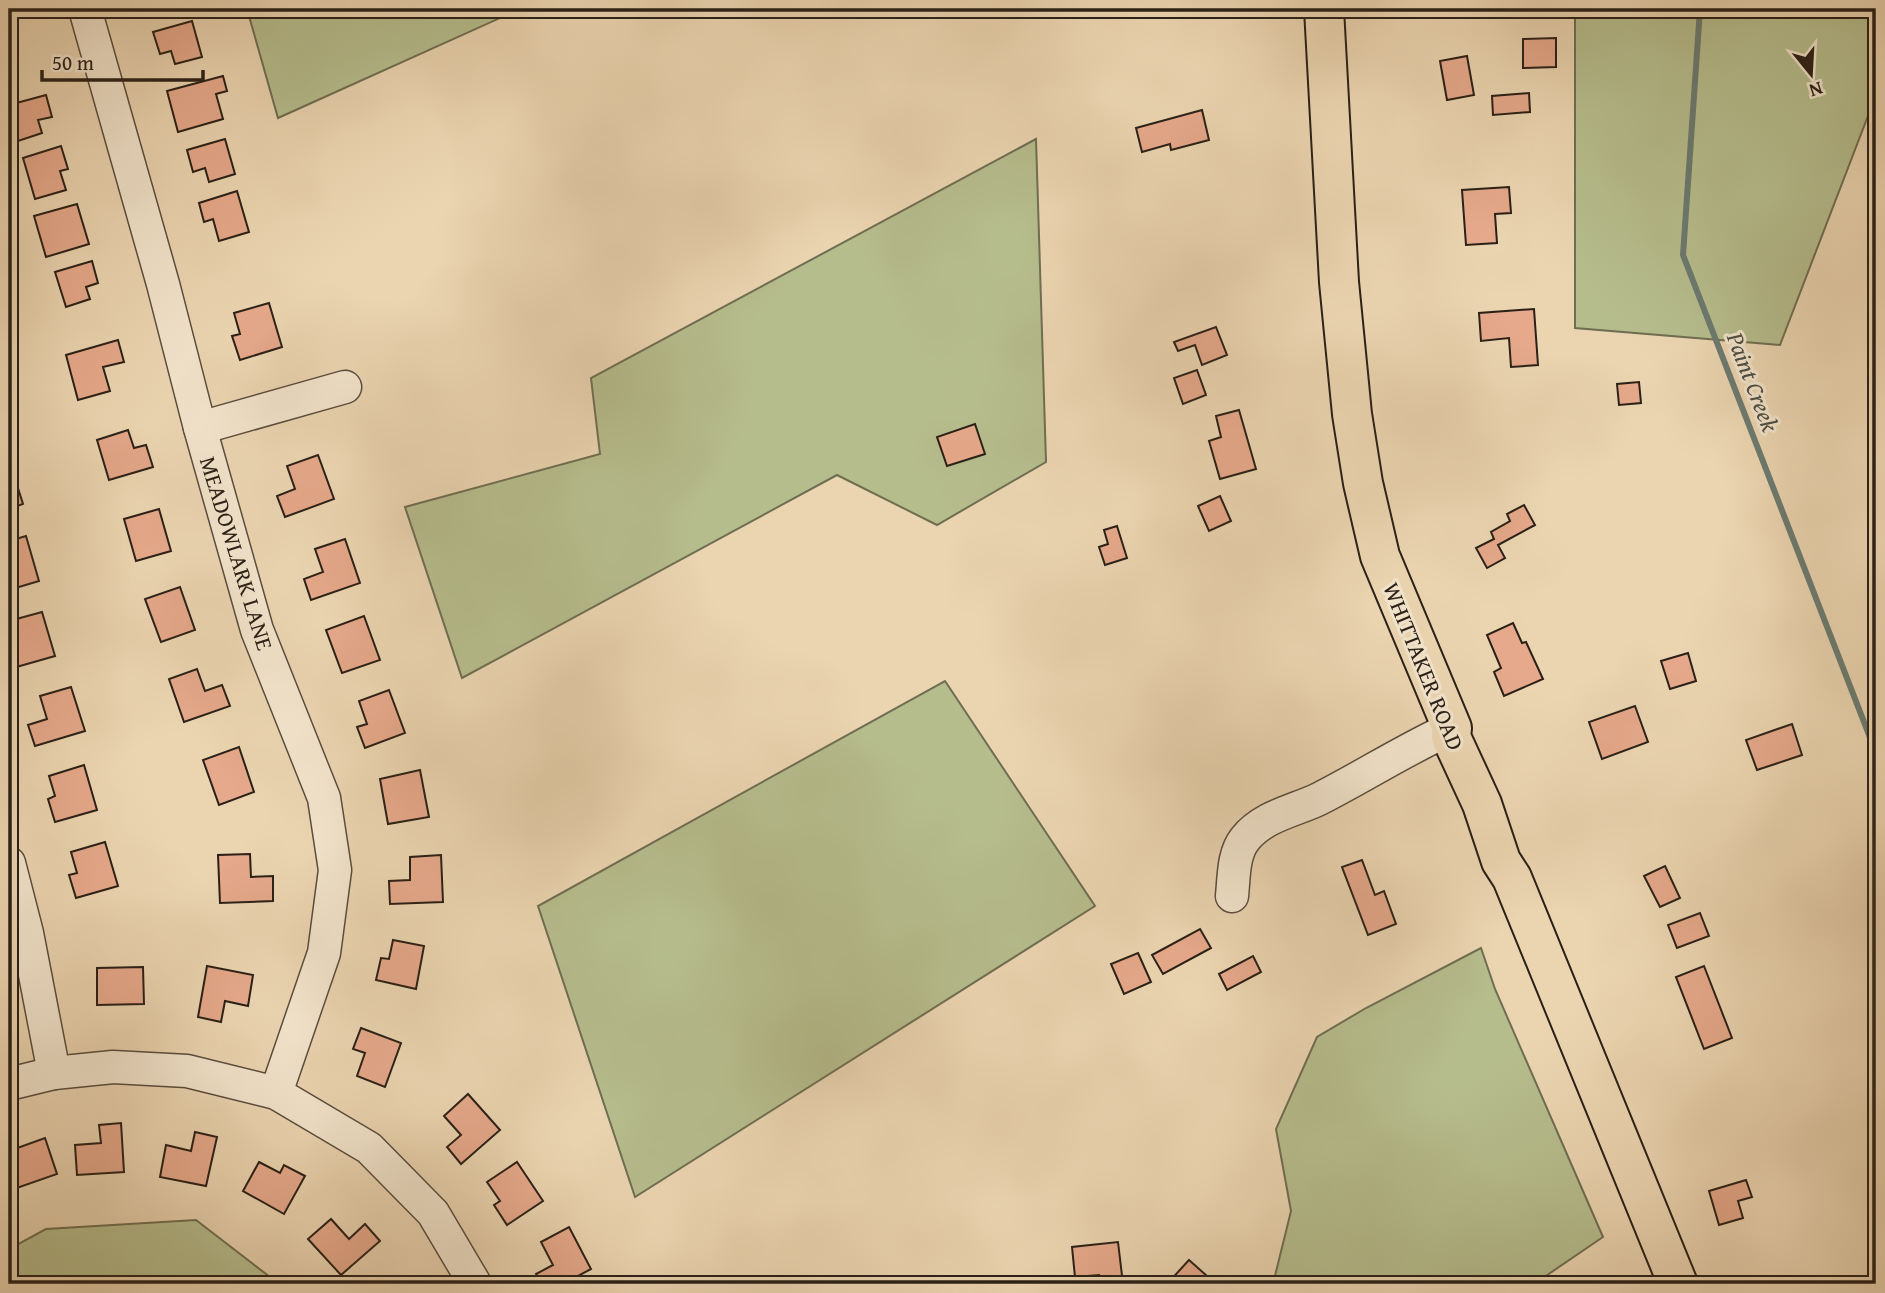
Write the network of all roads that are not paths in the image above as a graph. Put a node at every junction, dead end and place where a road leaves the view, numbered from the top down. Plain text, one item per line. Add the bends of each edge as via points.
1 (85, 9) edge
2 (1324, 9) edge
3 (345, 387) dead end
4 (200, 428) junction
5 (1452, 728) junction
6 (9, 863) edge
7 (1232, 896) dead end
8 (54, 1073) junction
9 (9, 1084) edge
10 (276, 1093) junction
11 (475, 1284) edge
12 (1678, 1284) edge

1 - 4 street, MEADOWLARK LANE
2 - 5 main road, WHITTAKER ROAD via 1339,282 1363,484 1380,556
3 - 4 street
4 - 10 street, MEADOWLARK LANE via 257,630 324,797 335,870 324,953
5 - 7 street via 1318,800 1255,828 1243,841 1236,860
5 - 12 main road, WHITTAKER ROAD via 1451,737 1482,804 1501,861 1512,878
6 - 8 street
8 - 9 street
8 - 10 street via 113,1067 187,1071
10 - 11 street via 369,1149 433,1213

